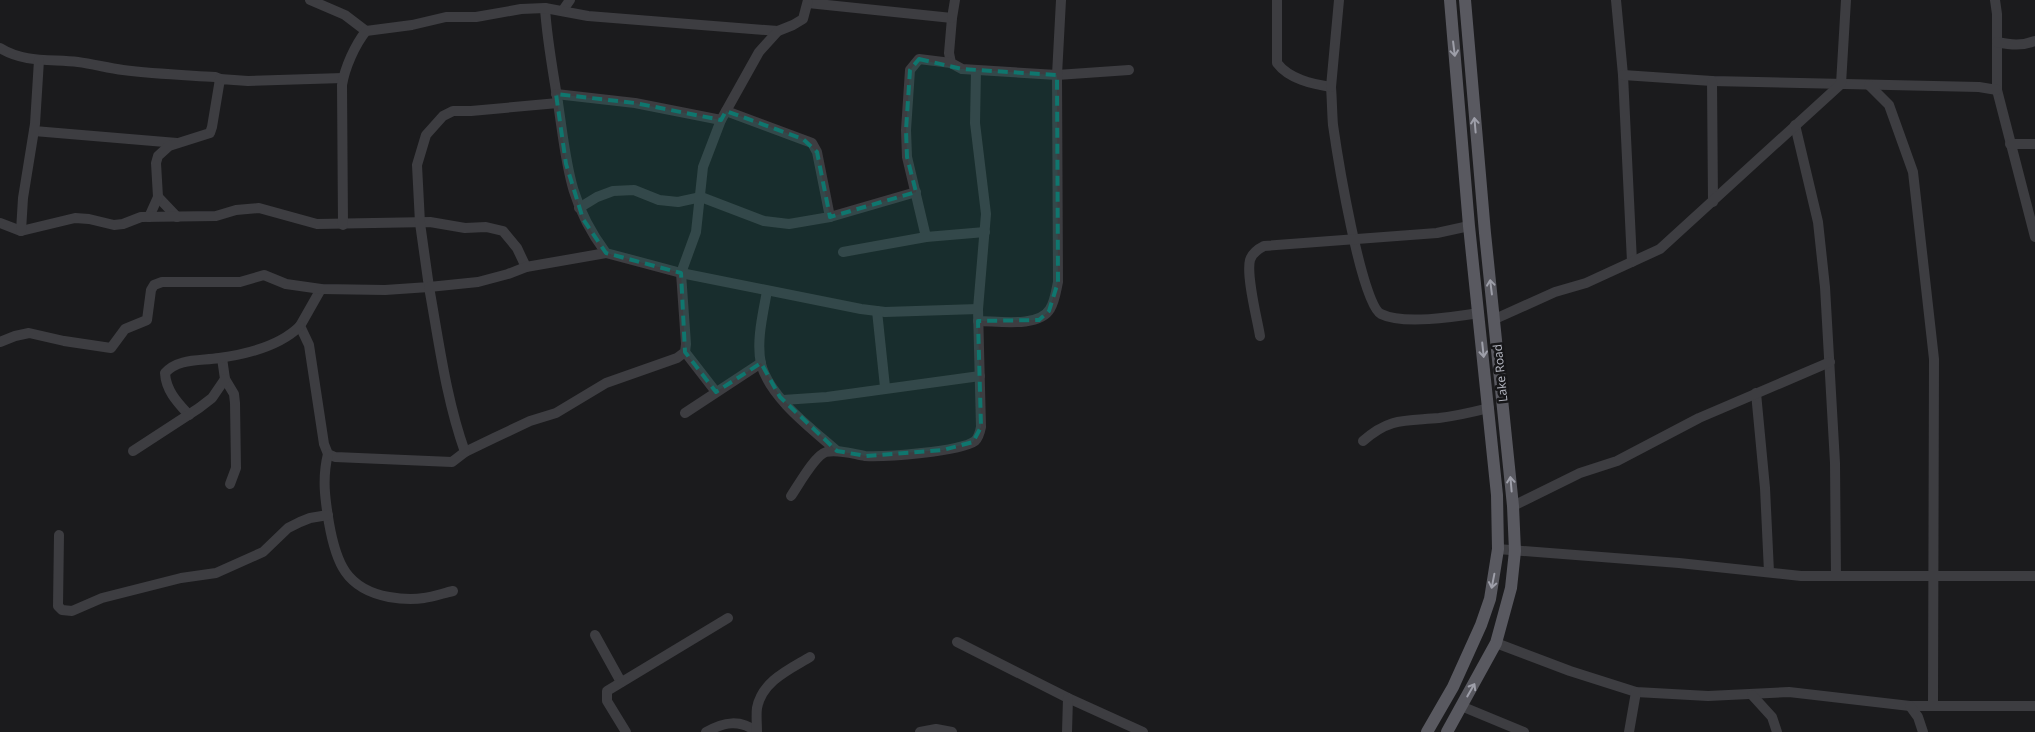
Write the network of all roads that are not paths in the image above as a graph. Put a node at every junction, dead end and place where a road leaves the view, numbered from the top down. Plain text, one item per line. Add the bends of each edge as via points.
1 (310, 0) edge
2 (570, 0) edge
3 (955, 0) edge
4 (1061, 0) edge
5 (1277, 0) edge
6 (1339, 0) edge
7 (1450, 0) edge
8 (1464, 0) edge
9 (1616, 0) edge
10 (1846, 0) edge
11 (1995, 0) edge
12 (808, 2) edge
13 (545, 8) junction
14 (563, 10) junction
15 (952, 18) junction
16 (778, 30) junction
17 (366, 31) junction
18 (2035, 41) edge
19 (1998, 42) junction
20 (0, 48) edge
21 (39, 60) junction
22 (951, 63) junction
23 (976, 70) junction
24 (1129, 70) dead end
25 (1058, 75) junction
26 (1623, 75) junction
27 (343, 78) junction
28 (220, 79) junction
29 (1712, 81) junction
30 (1840, 84) junction
31 (1870, 85) junction
32 (1331, 87) junction
33 (1997, 90) junction
34 (557, 99) junction
35 (723, 115) junction
36 (1795, 125) junction
37 (34, 131) junction
38 (180, 143) junction
39 (2010, 144) junction
40 (2035, 144) edge
41 (916, 192) junction
42 (158, 197) junction
43 (701, 197) junction
44 (1714, 202) junction
45 (579, 208) junction
46 (149, 217) junction
47 (178, 217) junction
48 (830, 217) junction
49 (0, 223) edge
50 (420, 223) junction
51 (343, 225) junction
52 (1469, 226) junction
53 (21, 231) junction
54 (985, 232) junction
55 (926, 237) junction
56 (2035, 237) edge
57 (1354, 240) junction
58 (843, 252) dead end
59 (606, 253) junction
60 (1632, 262) junction
61 (526, 267) junction
62 (681, 273) junction
63 (429, 287) junction
64 (321, 288) junction
65 (767, 291) junction
66 (978, 310) junction
67 (877, 311) junction
68 (1479, 313) junction
69 (1495, 319) junction
70 (978, 321) junction
71 (300, 326) junction
72 (1260, 336) dead end
73 (0, 342) edge
74 (685, 352) junction
75 (222, 358) junction
76 (1830, 362) junction
77 (761, 363) junction
78 (980, 376) junction
79 (225, 379) junction
80 (885, 388) junction
81 (716, 392) junction
82 (1756, 393) junction
83 (783, 400) junction
84 (1489, 408) junction
85 (685, 413) dead end
86 (189, 415) junction
87 (1363, 441) dead end
88 (133, 451) dead end
89 (836, 451) junction
90 (464, 452) junction
91 (328, 454) junction
92 (230, 484) dead end
93 (791, 496) dead end
94 (1514, 506) junction
95 (328, 515) junction
96 (59, 535) dead end
97 (1498, 549) junction
98 (1515, 551) junction
99 (1769, 572) junction
100 (1836, 576) junction
101 (1934, 576) junction
102 (2035, 576) edge
103 (453, 591) dead end
104 (728, 618) dead end
105 (595, 635) dead end
106 (957, 642) dead end
107 (1496, 643) junction
108 (810, 657) dead end
109 (620, 682) junction
110 (1636, 692) junction
111 (1752, 695) junction
112 (1068, 698) junction
113 (1933, 705) junction
114 (1461, 706) junction
115 (1910, 706) junction
116 (2035, 706) edge
117 (626, 732) edge
118 (706, 732) edge
119 (757, 732) edge
120 (920, 732) edge
121 (952, 732) edge
122 (1067, 732) edge
123 (1143, 732) edge
124 (1427, 732) edge
125 (1447, 732) edge
126 (1524, 732) edge
127 (1629, 732) edge
128 (1777, 732) edge
129 (1923, 732) edge

1 - 17 street via 345,15
2 - 14 street
3 - 15 street
4 - 25 street
5 - 32 street via 1277,63 1283,72
6 - 32 street
7 -> 52 main road, Lake Road
69 -> 8 main road, Lake Road via 1484,232
9 - 26 street
10 - 30 street
11 - 19 street
12 - 15 street
12 - 16 street via 803,19
13 - 14 street
13 - 17 street via 476,17 446,17
13 - 34 street
14 - 16 street via 631,20
15 - 22 street
16 - 35 street via 759,52
17 - 27 street
18 - 19 street via 2010,45
19 - 33 street
20 - 21 street
21 - 28 street
21 - 37 street
22 - 23 street via 962,69
22 - 41 street via 919,59 910,70 907,158
23 - 25 street
23 - 54 street via 975,123 984,191
24 - 25 street
25 - 70 street via 1058,282 1054,298 1050,310 1039,320
26 - 29 street
26 - 60 street
27 - 28 street
27 - 51 street
28 - 38 street via 210,133
29 - 30 street
29 - 44 street
30 - 31 street
30 - 36 street
31 - 33 street via 1970,86
31 - 101 street via 1889,105 1913,172 1934,358
32 - 57 street via 1339,167
33 - 39 street
34 - 35 street via 635,103
34 - 45 street via 566,164
34 - 50 street via 453,111 444,116 426,135 417,165
35 - 43 street via 703,167
35 - 48 street via 812,143 817,152
36 - 44 street
36 - 76 street via 1818,222
37 - 38 street
37 - 53 street
38 - 42 street via 170,146 158,156
39 - 40 street
39 - 56 street
41 - 48 street
41 - 55 street
42 - 46 street
42 - 47 street
43 - 45 street via 678,202 659,200 634,190 613,191
43 - 48 street via 764,221 789,224
43 - 62 street via 696,232
44 - 60 street via 1660,249
45 - 59 street via 593,237
46 - 47 street
46 - 53 street via 114,225 75,218
47 - 51 street via 216,216 259,208 310,223
49 - 53 street
50 - 51 street
50 - 61 street via 503,231 517,248
50 - 63 street
52 - 57 street via 1436,233
52 - 68 main road, Lake Road
54 - 55 street
54 - 66 street
55 - 58 street
57 - 68 street via 1372,304 1380,313 1400,320
57 - 72 street via 1264,246 1256,251 1250,259 1249,272
59 - 61 street
59 - 62 street
60 - 69 street
61 - 63 street via 478,282
62 - 65 street
62 - 74 street
63 - 64 street via 385,290
63 - 90 street
64 - 71 street
64 - 73 street via 286,284 264,275 240,282 162,282 154,284 151,290 147,320 125,329 111,348 30,333
65 - 67 street
65 - 77 street via 761,323
66 - 67 street
66 - 70 street
67 - 80 street
68 -> 84 main road, Lake Road
94 -> 69 main road, Lake Road
70 - 78 street
71 - 75 street via 281,342
71 - 91 street via 309,345
74 - 81 street
74 - 90 street via 677,358 606,383 556,413 530,421
75 - 79 street
75 - 86 street via 179,363 165,373 171,394
76 - 82 street
76 - 100 street
77 - 81 street
77 - 83 street via 767,379
78 - 80 street
78 - 89 street via 981,427 973,442 910,454 866,456
79 - 86 street via 212,398
79 - 92 street via 236,403 236,468
80 - 83 street
81 - 85 street
82 - 94 street via 1699,418 1617,461 1580,473
82 - 99 street
83 - 89 street
84 - 87 street via 1440,418 1403,420 1376,429
84 - 97 main road, Lake Road
86 - 88 street
89 - 93 street via 826,452 817,458
90 - 91 street via 452,462 335,457
91 - 95 street via 323,488
94 - 98 main road, Lake Road
95 - 96 street via 310,518 288,528 263,552 216,573 181,578 102,598 72,611 58,606
95 - 103 street via 342,566 361,588 371,594 399,599 424,598
97 - 98 street
97 -> 124 main road, Lake Road via 1490,599 1481,625 1453,687
98 - 99 street
98 - 107 main road, Lake Road via 1511,588
99 - 100 street
100 - 101 street
101 - 102 street
101 - 113 street
104 - 109 street
105 - 109 street
106 - 112 street
107 - 110 street
114 -> 107 main road, Lake Road
108 - 119 street via 775,678 766,689 757,709
109 - 117 street via 607,691 606,696
110 - 111 street
110 - 127 street
111 - 115 street via 1789,692
111 - 128 street via 1772,717
112 - 122 street
112 - 123 street
113 - 115 street
113 - 116 street
114 - 125 main road, Lake Road
114 - 126 street
115 - 129 street
118 - 119 street via 736,723 748,725
120 - 121 street via 936,729

